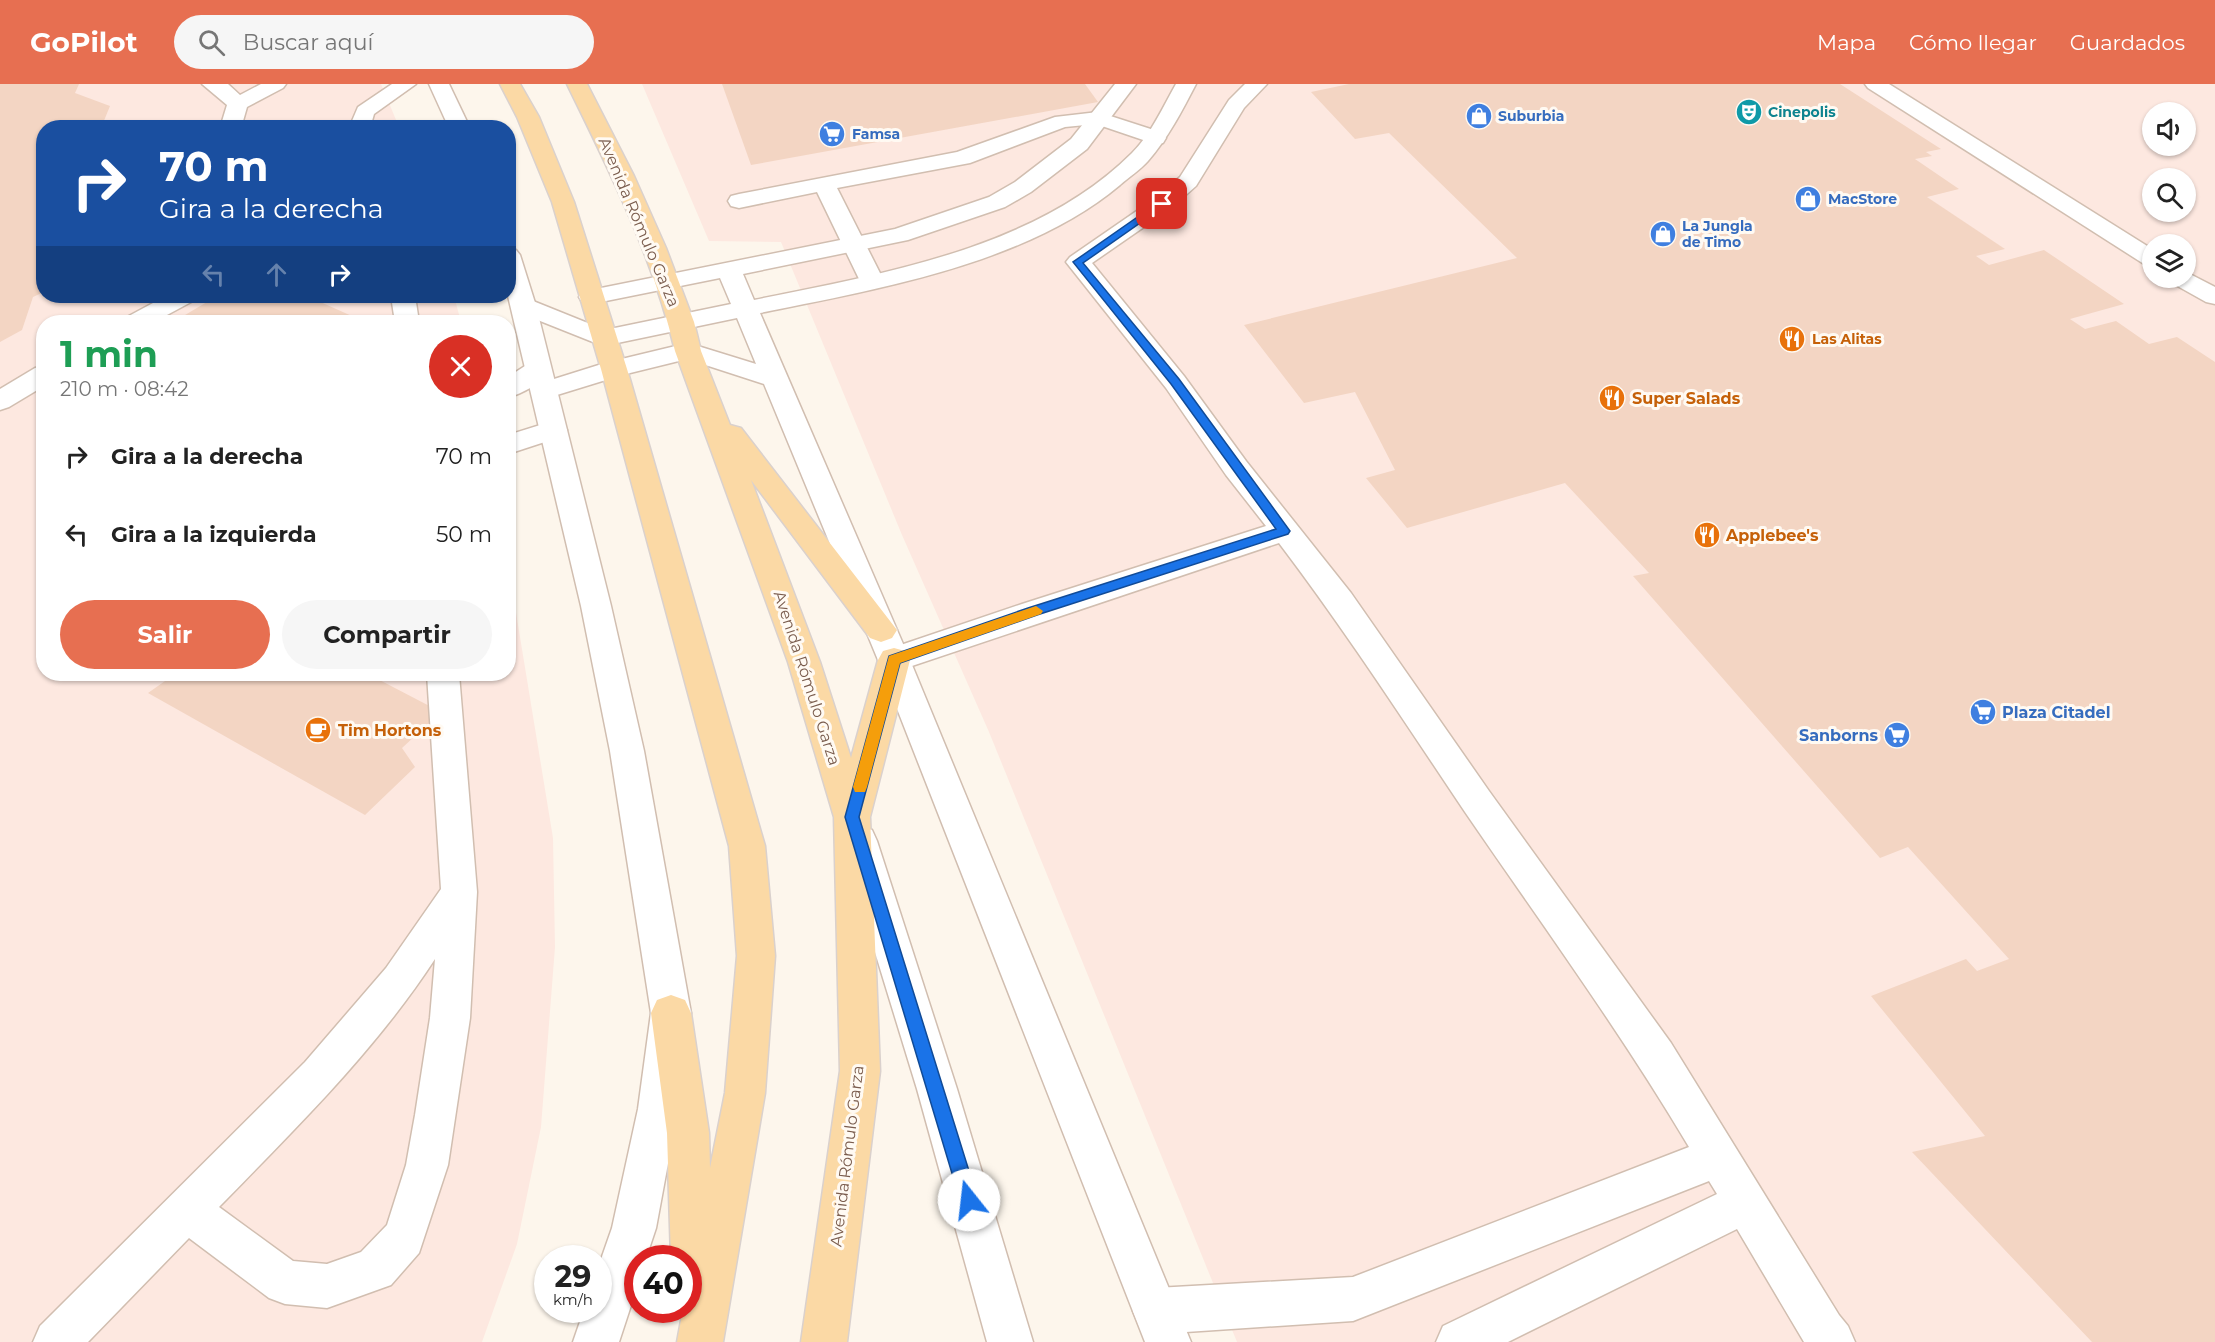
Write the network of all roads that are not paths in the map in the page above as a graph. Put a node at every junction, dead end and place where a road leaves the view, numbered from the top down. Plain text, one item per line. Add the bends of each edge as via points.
1 (212, 84) edge
2 (276, 84) edge
3 (406, 84) edge
4 (439, 84) edge
5 (510, 84) edge
6 (578, 84) edge
7 (1126, 84) edge
8 (1186, 84) edge
9 (1257, 84) edge
10 (1875, 84) edge
11 (238, 104) junction
12 (1098, 118) junction
13 (233, 120) edge
14 (362, 120) edge
15 (456, 120) edge
16 (1155, 138) junction
17 (824, 184) junction
18 (740, 201) dead end
19 (853, 245) junction
20 (2142, 253) edge
21 (729, 270) junction
22 (516, 280) edge
23 (872, 281) junction
24 (666, 282) junction
25 (2196, 286) edge
26 (591, 297) junction
27 (2215, 297) edge
28 (171, 303) edge
29 (524, 306) junction
30 (746, 308) junction
31 (149, 315) edge
32 (681, 322) junction
33 (603, 338) junction
34 (688, 351) junction
35 (614, 369) junction
36 (774, 378) junction
37 (36, 379) edge
38 (541, 380) junction
39 (516, 387) edge
40 (0, 401) edge
41 (711, 407) junction
42 (553, 430) junction
43 (516, 442) edge
44 (1284, 531) junction
45 (887, 645) junction
46 (444, 681) edge
47 (852, 817) junction
48 (459, 892) junction
49 (670, 1013) junction
50 (1718, 1157) junction
51 (1747, 1203) junction
52 (188, 1210) junction
53 (1162, 1327) edge
54 (71, 1337) edge
55 (596, 1342) edge
56 (698, 1342) edge
57 (824, 1342) edge
58 (1010, 1342) edge
59 (1459, 1342) edge
60 (1832, 1342) edge

1 - 11 street
2 - 11 street
3 - 14 street via 365,111
4 - 15 street
5 - 26 main road via 563,202
6 - 24 main road, Avenida Rómulo Garza via 623,176
7 - 12 street
8 - 16 street
9 - 44 street via 1236,104 1188,181 1162,204 1078,262 1175,382
10 - 20 street
11 - 13 street
12 - 16 street
12 - 17 street via 1062,121 962,158
12 - 19 street via 1079,144 997,202 900,235
16 - 23 street via 1140,157 1094,195 1036,229 963,258
17 - 18 street
17 - 19 street
19 - 21 street
19 - 23 street
21 - 24 street
21 - 30 street
22 - 29 street
23 - 30 street
24 - 26 street
24 - 32 main road, Avenida Rómulo Garza
25 - 27 street
26 - 33 main road
28 - 31 street
29 - 33 street
29 - 38 street
30 - 32 street
30 - 36 street
32 - 33 street
32 - 34 main road, Avenida Rómulo Garza
33 - 35 main road
34 - 35 street
34 - 36 street
34 - 41 main road, Avenida Rómulo Garza
35 - 38 street
35 - 56 main road via 747,846 756,956 745,1093
36 - 45 street
37 - 40 street
38 - 39 street
38 - 42 street
41 - 45 main road
41 - 47 main road, Avenida Rómulo Garza via 804,662
42 - 43 street
42 - 49 street via 627,751
44 - 45 street via 1033,612
44 - 50 street via 1340,602 1657,1056
45 - 47 main road
45 - 53 street
46 - 48 street
47 - 57 main road, Avenida Rómulo Garza via 860,1071
47 - 58 street via 937,1089
48 - 52 street via 400,980 319,1076
48 - 52 street via 450,1018 436,1115 427,1165 404,1239 375,1269 327,1286 285,1282
49 - 55 street via 657,1109 634,1228
49 - 56 main road via 688,1133
50 - 51 street
50 - 53 street via 1353,1299
51 - 59 street
51 - 60 street
52 - 54 street via 148,1247

